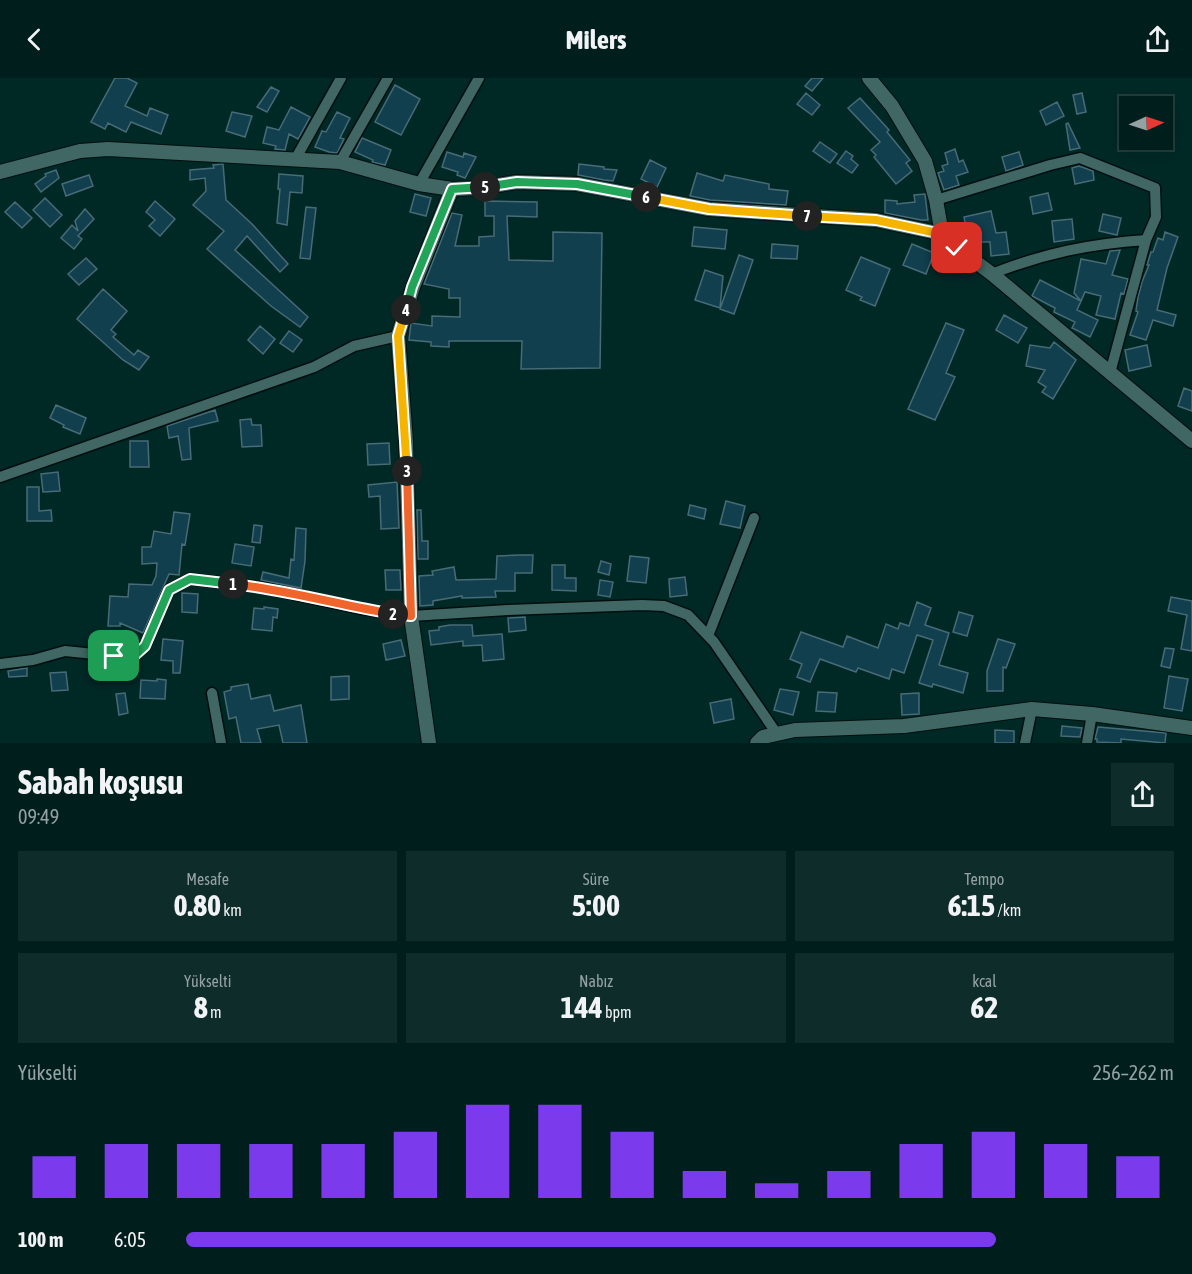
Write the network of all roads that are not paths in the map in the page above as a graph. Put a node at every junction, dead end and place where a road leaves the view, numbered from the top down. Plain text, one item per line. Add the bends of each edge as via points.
1 (341, 78) edge
2 (388, 78) edge
3 (479, 78) edge
4 (869, 78) edge
5 (296, 158) junction
6 (340, 162) junction
7 (0, 172) edge
8 (419, 184) junction
9 (452, 189) junction
10 (936, 200) junction
11 (942, 234) junction
12 (1146, 240) junction
13 (992, 274) junction
14 (398, 336) junction
15 (1110, 373) junction
16 (1191, 438) edge
17 (0, 477) edge
18 (754, 518) dead end
19 (411, 616) junction
20 (708, 636) junction
21 (0, 664) edge
22 (212, 693) dead end
23 (1032, 709) junction
24 (1092, 714) junction
25 (1192, 728) edge
26 (777, 734) junction
27 (221, 743) edge
28 (429, 743) edge
29 (757, 743) edge
30 (1025, 743) edge
31 (1087, 743) edge

1 - 5 street
2 - 6 street
3 - 8 street
4 - 10 street via 892,106 925,161
5 - 6 street
5 - 7 street via 108,149 80,151
6 - 8 street
8 - 9 street
9 - 11 street via 517,182 577,184 709,209 876,220
9 - 14 street via 412,287
10 - 11 street
10 - 12 street via 1080,158 1155,189 1156,217
11 - 13 street
12 - 13 street via 1056,252
12 - 15 street
13 - 15 street
14 - 17 street via 354,346 314,367
14 - 19 street via 406,441
15 - 16 street
18 - 20 street
19 - 20 street via 664,606 688,615
19 - 21 street via 259,587 190,579 169,590 145,646 135,655 65,651
19 - 28 street
20 - 26 street
22 - 27 street
23 - 24 street
23 - 26 street via 904,726 795,729
23 - 30 street
24 - 25 street
24 - 31 street
26 - 29 street via 763,737

